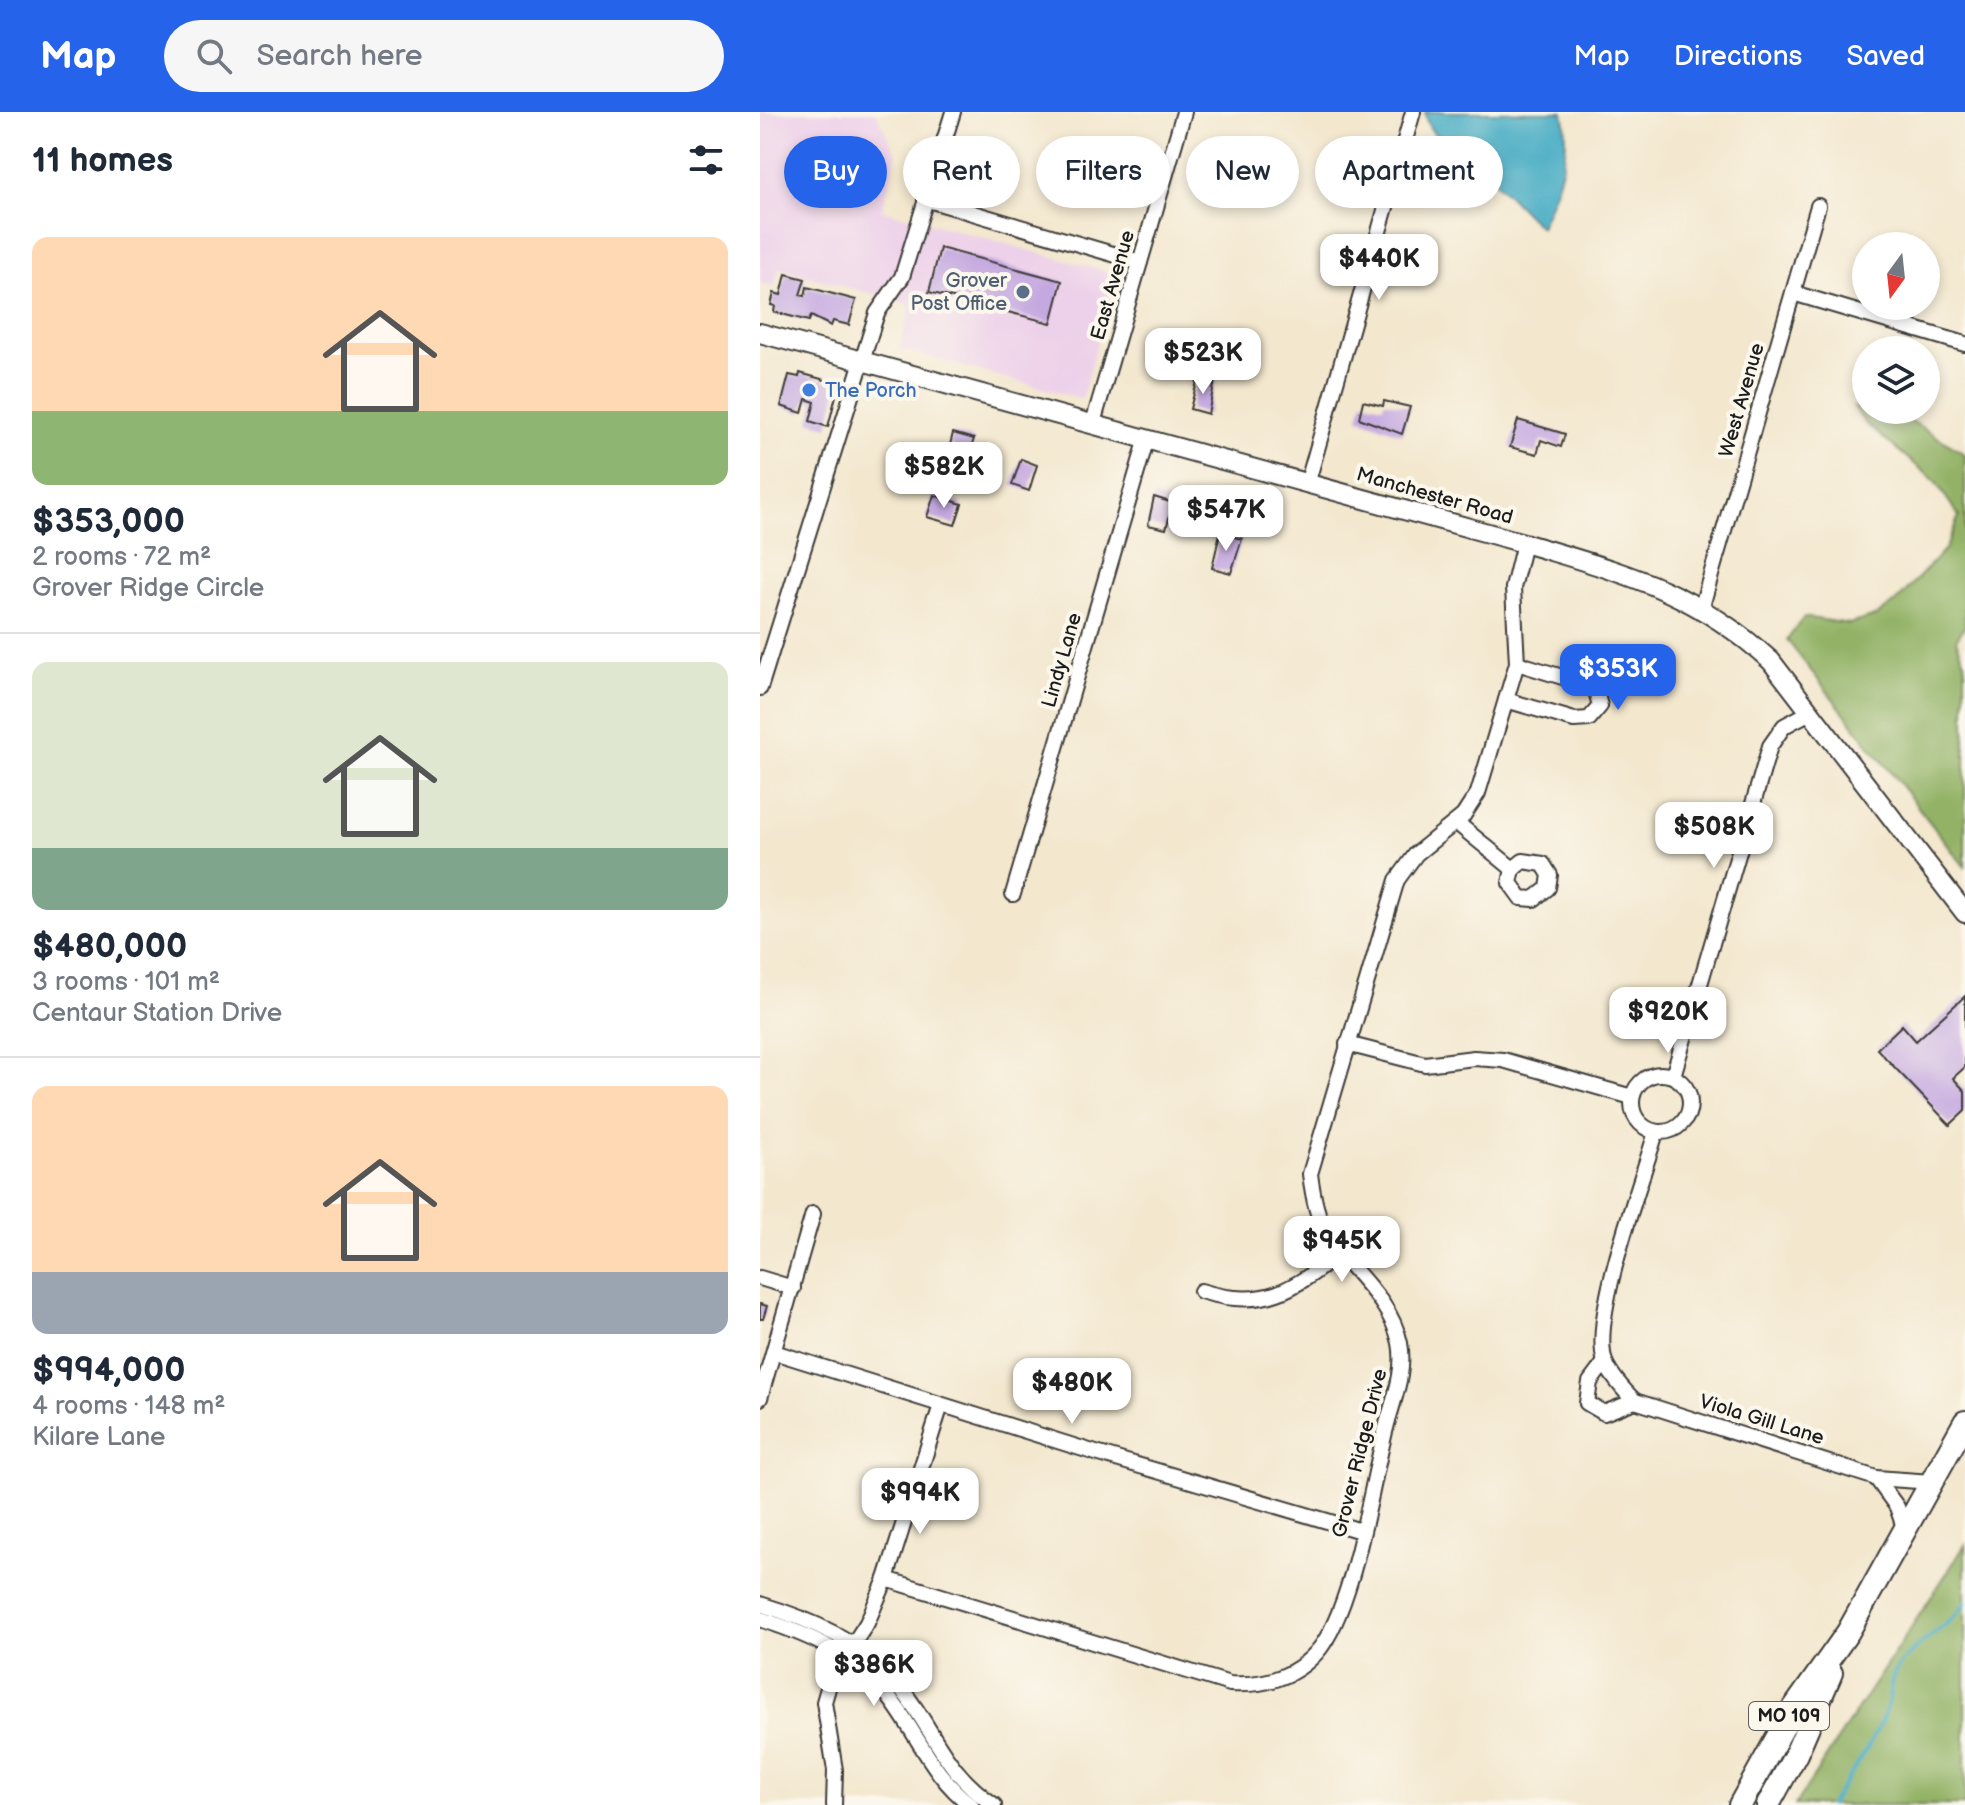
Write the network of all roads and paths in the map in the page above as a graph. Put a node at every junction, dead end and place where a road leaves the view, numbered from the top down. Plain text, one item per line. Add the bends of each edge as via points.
1 (953, 112) edge
2 (1184, 112) edge
3 (1413, 112) edge
4 (947, 136) edge
5 (1818, 206) dead end
6 (922, 208) edge
7 (956, 208) edge
8 (1140, 262) junction
9 (1793, 293) junction
10 (760, 333) edge
11 (1965, 344) edge
12 (862, 359) junction
13 (1093, 423) junction
14 (1147, 438) junction
15 (1308, 481) junction
16 (1524, 543) junction
17 (1702, 606) junction
18 (1517, 663) junction
19 (760, 688) edge
20 (1506, 700) junction
21 (1812, 711) junction
22 (1457, 823) junction
23 (1513, 869) dead end
24 (1013, 894) dead end
25 (1965, 913) edge
26 (1347, 1044) junction
27 (1673, 1076) junction
28 (1632, 1097) junction
29 (1656, 1132) junction
30 (813, 1214) dead end
31 (1341, 1252) junction
32 (760, 1278) edge
33 (793, 1288) junction
34 (1201, 1291) dead end
35 (774, 1352) junction
36 (1605, 1362) junction
37 (760, 1398) edge
38 (1635, 1401) junction
39 (941, 1405) junction
40 (1965, 1422) edge
41 (1876, 1478) junction
42 (1932, 1482) junction
43 (1905, 1530) junction
44 (1361, 1531) junction
45 (886, 1579) junction
46 (760, 1604) edge
47 (760, 1619) edge
48 (1848, 1632) junction
49 (849, 1652) junction
50 (834, 1805) edge
51 (971, 1805) edge
52 (994, 1805) edge
53 (1740, 1805) edge
54 (1768, 1805) edge

1 - 4 street
2 - 8 street, East Avenue
3 - 15 street
5 - 9 street, West Avenue
6 - 12 street via 902,277 877,313
7 - 8 street
8 - 13 street, East Avenue
9 - 11 street
9 - 17 street, West Avenue
10 - 12 street, Manchester Road
12 - 13 street, Manchester Road
12 - 19 street
13 - 14 street, Manchester Road
14 - 15 street, Manchester Road
14 - 24 street, Lindy Lane
15 - 16 street, Manchester Road
16 - 17 street, Manchester Road via 1637,578
16 - 18 street, Grover Ridge Drive via 1513,588
17 - 21 street, Manchester Road via 1771,661
18 - 20 street, Grover Ridge Drive
18 - 20 street via 1595,687 1600,706 1589,719 1574,720
20 - 22 street, Grover Ridge Drive via 1478,793
21 - 25 street, Manchester Road
21 - 27 street via 1784,726 1770,746
22 - 23 street
22 - 26 street, Grover Ridge Drive via 1416,854 1397,880
26 - 28 street via 1425,1064 1503,1060
26 - 31 street, Grover Ridge Drive via 1310,1174 1322,1225
27 - 28 street via 1648,1077
27 - 29 street via 1686,1089 1690,1107 1674,1129
28 - 29 street via 1639,1123
29 - 36 street via 1605,1312
30 - 33 street
31 - 34 street via 1275,1295 1237,1299
31 - 44 street, Grover Ridge Drive via 1395,1325 1402,1359
32 - 33 street
33 - 35 street
35 - 37 street
35 - 39 street
36 - 38 street
36 - 38 street via 1590,1382 1587,1403 1604,1413
38 - 41 street, Viola Gill Lane
39 - 44 street
39 - 45 street
40 - 42 main road, MO 109
41 - 42 street, Viola Gill Lane
41 - 43 street via 1897,1507
42 - 43 main road, MO 109
43 - 48 main road, MO 109
44 - 45 street, Grover Ridge Drive via 1338,1613 1319,1650 1283,1677 1257,1684 1216,1681
45 - 49 street
46 - 49 street via 822,1625
47 - 49 street
48 - 53 main road, MO 109 via 1792,1711
48 - 54 main road, MO 109 via 1796,1754
49 - 50 street via 831,1678 824,1702 835,1770
49 - 51 street via 890,1698 943,1781
49 - 52 street via 895,1680 957,1774

